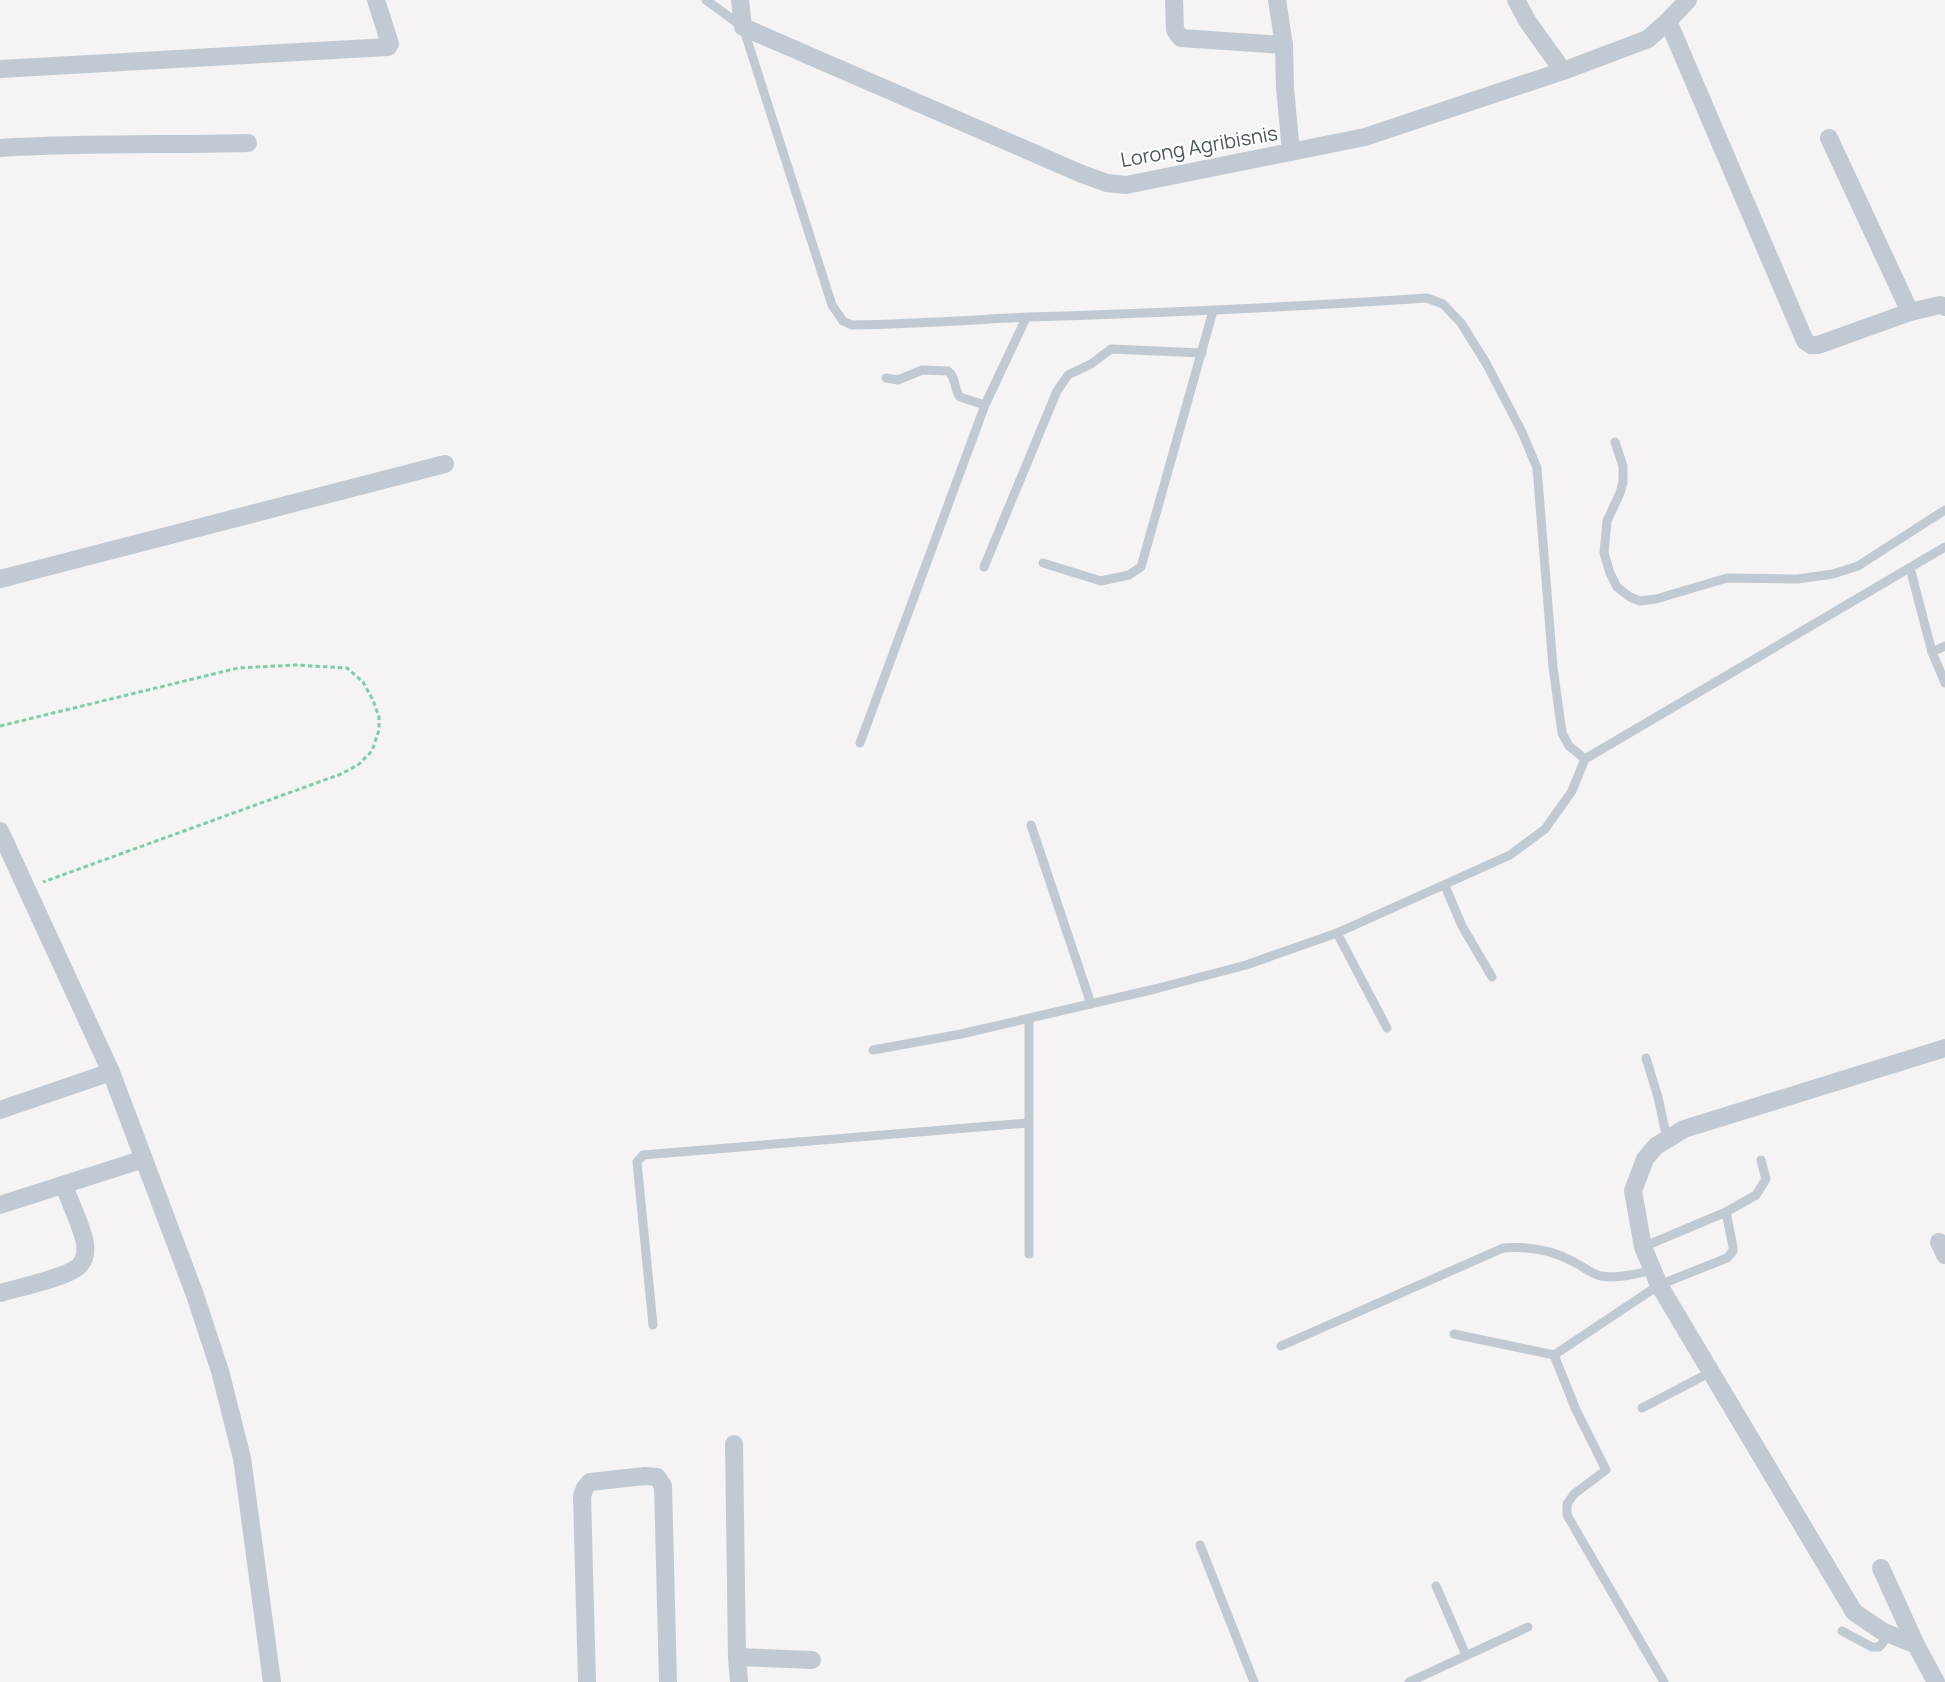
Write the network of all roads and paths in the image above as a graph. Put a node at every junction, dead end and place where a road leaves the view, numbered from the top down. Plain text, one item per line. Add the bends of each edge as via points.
1 (376, 0) edge
2 (706, 0) edge
3 (740, 0) edge
4 (1174, 0) edge
5 (1277, 0) edge
6 (1516, 0) edge
7 (1688, 0) edge
8 (1668, 21) junction
9 (743, 27) junction
10 (1284, 45) junction
11 (0, 69) edge
12 (1563, 71) junction
13 (1829, 138) dead end
14 (248, 143) dead end
15 (0, 148) edge
16 (1291, 152) junction
17 (1945, 307) edge
18 (1214, 311) junction
19 (1910, 312) junction
20 (1026, 318) junction
21 (1202, 353) junction
22 (886, 378) dead end
23 (985, 405) junction
24 (1615, 442) dead end
25 (445, 464) dead end
26 (1945, 510) edge
27 (1945, 547) edge
28 (1042, 563) dead end
29 (984, 567) dead end
30 (1910, 568) junction
31 (0, 579) edge
32 (1945, 646) edge
33 (1932, 652) junction
34 (1945, 683) edge
35 (0, 726) edge
36 (861, 743) dead end
37 (1585, 759) junction
38 (1031, 825) dead end
39 (2, 842) edge
40 (1445, 886) junction
41 (25, 888) junction
42 (1337, 933) junction
43 (1492, 978) dead end
44 (1091, 1004) junction
45 (1029, 1019) junction
46 (1387, 1028) dead end
47 (1945, 1048) edge
48 (873, 1050) dead end
49 (1646, 1058) dead end
50 (111, 1072) junction
51 (0, 1110) edge
52 (1028, 1123) junction
53 (1667, 1139) junction
54 (144, 1159) junction
55 (1761, 1160) dead end
56 (63, 1185) junction
57 (0, 1206) edge
58 (1726, 1212) junction
59 (1643, 1247) junction
60 (1029, 1254) dead end
61 (1656, 1278) junction
62 (0, 1293) edge
63 (653, 1325) dead end
64 (1454, 1334) dead end
65 (1281, 1346) dead end
66 (1554, 1355) junction
67 (1712, 1372) junction
68 (1642, 1408) dead end
69 (734, 1444) dead end
70 (1200, 1545) dead end
71 (1881, 1568) dead end
72 (1436, 1586) dead end
73 (1528, 1627) dead end
74 (1842, 1630) dead end
75 (1890, 1634) junction
76 (1916, 1645) junction
77 (1466, 1655) junction
78 (737, 1657) junction
79 (812, 1660) dead end
80 (272, 1682) edge
81 (586, 1682) edge
82 (668, 1682) edge
83 (739, 1682) edge
84 (1254, 1682) edge
85 (1409, 1682) edge
86 (1664, 1682) edge
87 (1936, 1682) edge

1 - 11 street via 388,47
2 - 9 lane
3 - 9 street
4 - 10 street via 1175,30 1181,38
5 - 10 street
6 - 12 street
7 - 8 street, Lorong Agribisnis
8 - 12 street, Lorong Agribisnis via 1648,39
8 - 19 street via 1805,341 1818,345
9 - 16 street, Lorong Agribisnis via 1107,183 1126,185
9 - 20 lane via 832,306 843,321 852,325 918,324
10 - 16 street
12 - 16 street, Lorong Agribisnis via 1365,137
13 - 19 street
14 - 15 street
17 - 19 street
18 - 20 lane
18 - 21 lane
18 - 37 lane via 1426,298 1443,304 1461,323 1517,422 1537,468 1562,733 1569,746
20 - 23 lane
21 - 28 lane via 1141,567 1129,575 1101,581
21 - 29 lane via 1111,349 1068,375 1057,391
22 - 23 lane via 904,380 922,370 948,371 955,379 960,397
23 - 36 lane
24 - 26 lane via 1623,466 1623,482 1607,521 1604,553 1617,587 1640,601 1727,578 1797,579 1833,574 1858,566
25 - 31 street
27 - 30 lane
30 - 33 lane
30 - 37 lane
32 - 33 lane
33 - 34 lane
35 - 41 path via 238,668 295,665 346,668 363,682 379,717 372,751 341,774
37 - 40 lane via 1572,791 1545,829 1510,855
38 - 44 lane
39 - 41 street
40 - 42 lane
40 - 43 lane via 1462,926
41 - 50 street
42 - 44 lane via 1246,965
42 - 46 lane
44 - 45 lane
45 - 48 lane
45 - 52 lane
47 - 53 street via 1684,1129
49 - 53 lane
50 - 51 street
50 - 54 street
52 - 60 lane
52 - 63 lane via 643,1155 637,1162
53 - 59 street via 1645,1159 1633,1191
54 - 56 street
54 - 80 street via 195,1295 231,1407 242,1458
55 - 58 lane via 1766,1179 1763,1186 1756,1195
56 - 57 street
56 - 62 street via 85,1242 82,1262 64,1274
58 - 59 lane
58 - 61 lane via 1731,1254
59 - 61 street
61 - 65 lane via 1599,1276 1570,1260 1529,1246 1503,1248
61 - 66 lane
61 - 67 street
64 - 66 lane
66 - 86 lane via 1606,1470 1574,1494 1567,1503 1567,1515
67 - 68 lane
67 - 75 street via 1854,1612
69 - 78 street
70 - 84 lane
71 - 76 street
72 - 77 lane
73 - 77 lane
74 - 75 lane via 1872,1647 1879,1647
75 - 76 street
76 - 87 street
77 - 85 lane
78 - 79 street
78 - 83 street
81 - 82 street via 582,1496 590,1482 645,1476 657,1478 663,1486

